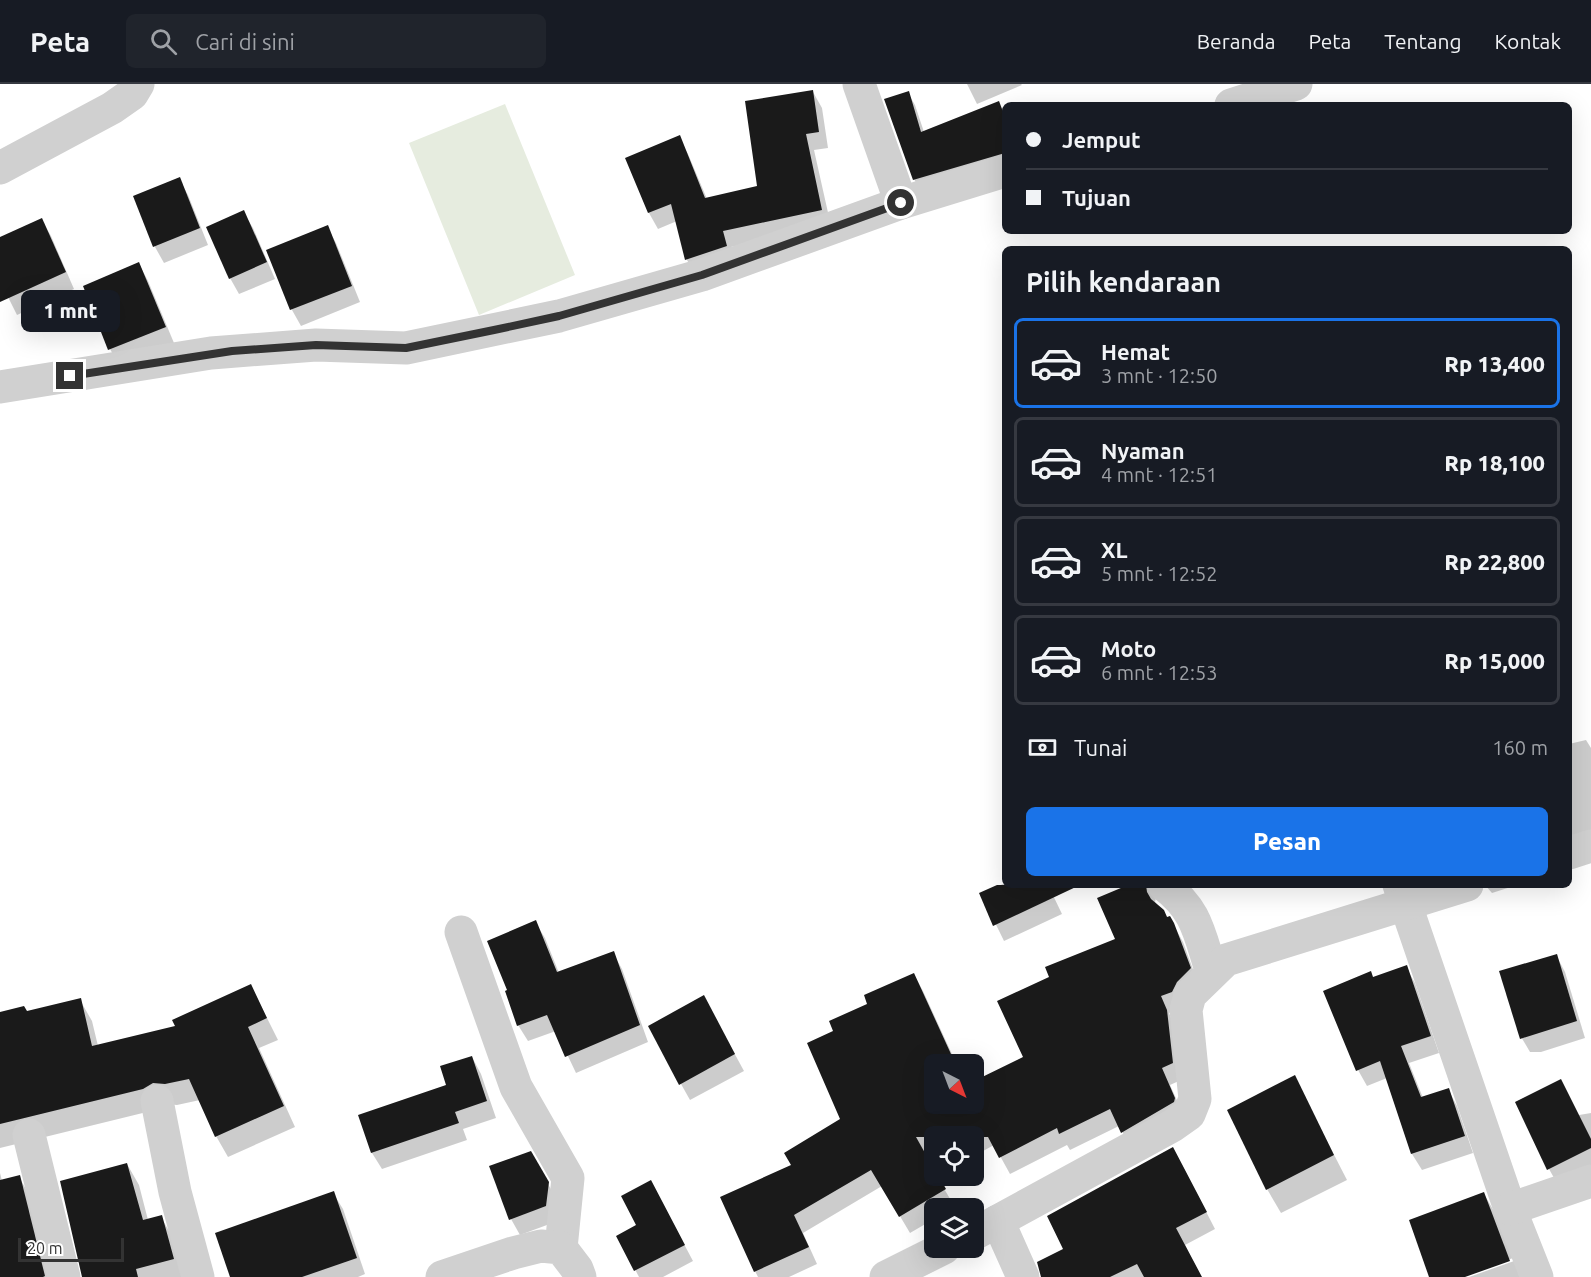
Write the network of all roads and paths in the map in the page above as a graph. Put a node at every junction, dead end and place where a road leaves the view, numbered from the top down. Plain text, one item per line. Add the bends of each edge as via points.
1 (138, 84) edge
2 (859, 84) edge
3 (1296, 84) edge
4 (1240, 102) edge
5 (0, 168) edge
6 (1002, 172) edge
7 (901, 203) junction
8 (0, 387) edge
9 (1591, 846) edge
10 (1572, 852) edge
11 (1168, 888) edge
12 (1448, 888) edge
13 (1402, 895) edge
14 (461, 932) dead end
15 (1212, 973) junction
16 (157, 1101) dead end
17 (29, 1134) dead end
18 (1591, 1181) edge
19 (1510, 1209) junction
20 (986, 1227) edge
21 (561, 1248) junction
22 (924, 1258) edge
23 (64, 1277) edge
24 (198, 1277) edge
25 (442, 1277) edge
26 (580, 1277) edge
27 (886, 1277) edge
28 (1023, 1277) edge
29 (1537, 1277) edge

1 - 5 street via 132,94 112,108
2 - 7 street
3 - 4 street
6 - 7 street
7 - 8 street via 702,275 559,316 406,348 316,345 211,353
9 - 10 street
11 - 15 street via 1181,898 1194,917
12 - 13 street
13 - 15 street via 1226,960
13 - 19 street
14 - 21 street via 516,1087 568,1178
15 - 20 street via 1190,994 1186,1010 1195,1099 1189,1114
16 - 24 street via 175,1192
17 - 23 street
18 - 19 street
19 - 29 street
20 - 28 street
21 - 25 street via 541,1246
21 - 26 street
22 - 27 street

